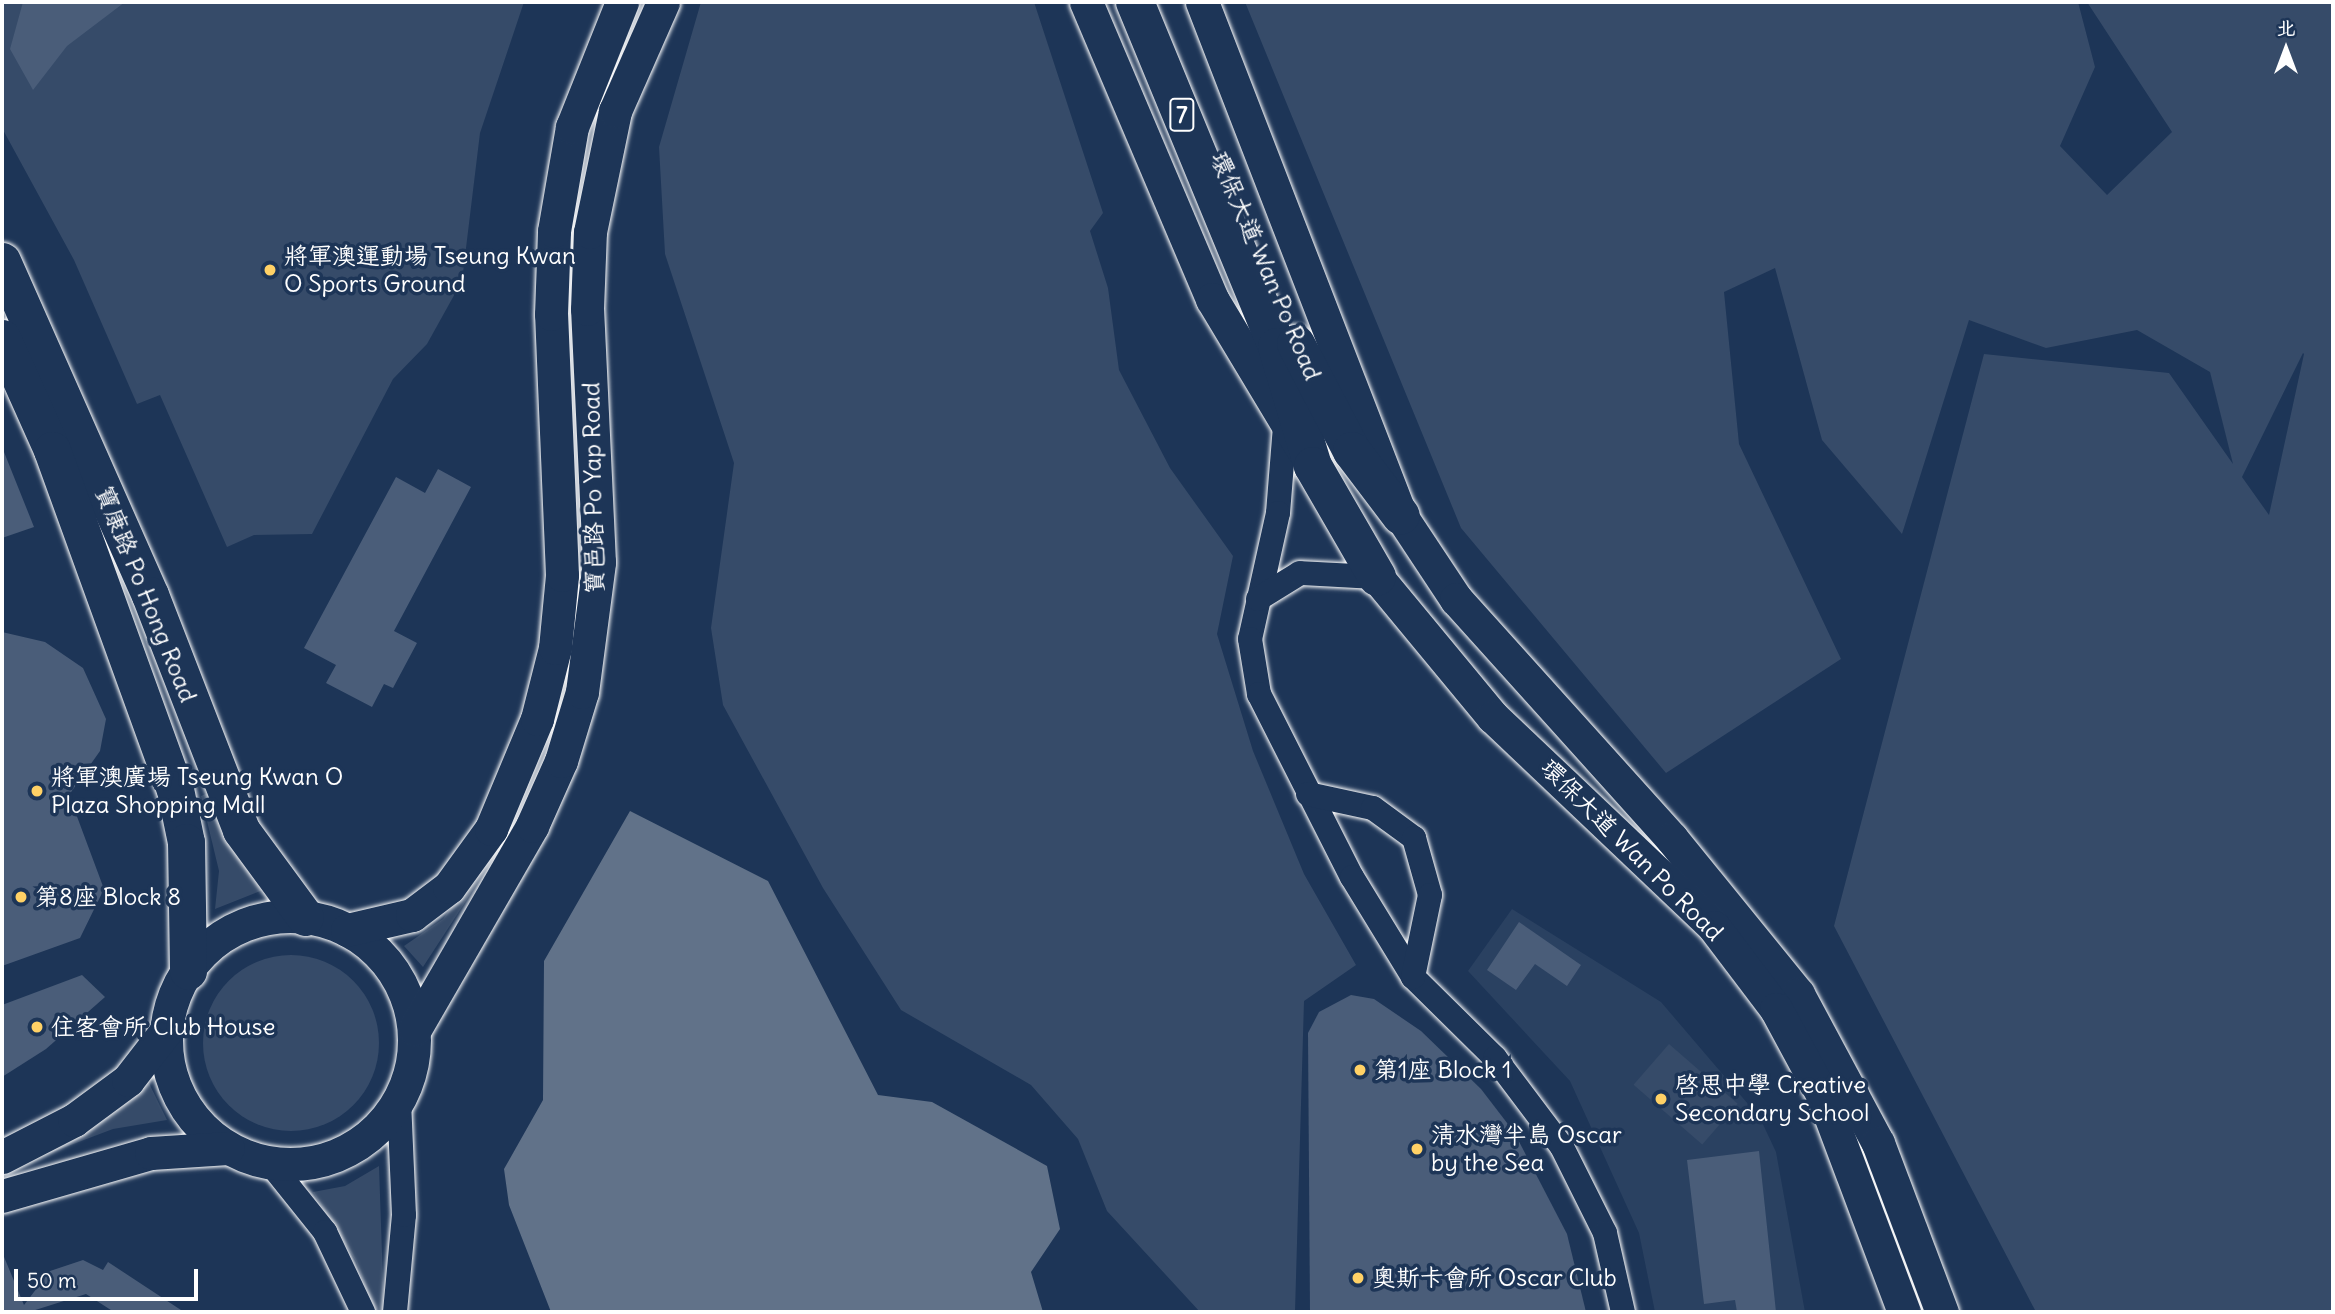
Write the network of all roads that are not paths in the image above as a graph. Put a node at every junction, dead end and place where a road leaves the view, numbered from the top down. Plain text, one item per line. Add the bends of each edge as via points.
1 (622, 2) edge
2 (663, 2) edge
3 (1086, 2) edge
4 (1135, 2) edge
5 (1157, 2) edge
6 (1202, 2) edge
7 (1237, 224) junction
8 (2, 261) edge
9 (2, 338) edge
10 (1285, 426) junction
11 (1313, 466) junction
12 (1401, 516) junction
13 (1377, 577) junction
14 (1258, 599) junction
15 (1308, 794) junction
16 (305, 917) junction
17 (347, 930) junction
18 (188, 971) junction
19 (1413, 977) junction
20 (415, 1029) junction
21 (166, 1031) junction
22 (399, 1102) junction
23 (228, 1148) junction
24 (2, 1157) edge
25 (269, 1162) junction
26 (2, 1196) edge
27 (363, 1312) edge
28 (395, 1312) edge
29 (1623, 1312) edge
30 (1904, 1312) edge
31 (1942, 1312) edge

1 - 17 main road, 寶邑路 Po Yap Road via 572,127 554,231 551,314 562,575 555,648 537,719 491,829 449,887 412,915
2 - 20 main road, 寶邑路 Po Yap Road via 615,111 590,232 587,309 599,562 582,692 538,814
3 - 10 main road, 環保大道 Wan Po Road via 1189,251
4 - 7 highway, 環保大道 Wan Po Road / 7
5 - 7 highway, 環保大道 Wan Po Road / 7
6 - 12 main road, 環保大道 Wan Po Road
7 - 11 highway, 環保大道 Wan Po Road / 7
7 - 12 highway, 環保大道 Wan Po Road / 7 via 1333,418
8 - 16 main road, 寶康路 Po Hong Road via 150,596 241,831
9 - 18 main road, 寶康路 Po Hong Road via 52,450 175,789 186,842
10 - 11 main road, 環保大道 Wan Po Road
10 - 14 street via 1278,513
11 - 13 highway, 環保大道 Wan Po Road / 7
12 - 31 main road, 環保大道 Wan Po Road via 1456,599 1672,839 1798,994 1878,1143
13 - 14 street via 1300,573
13 - 30 main road, 環保大道 Wan Po Road via 1493,717 1714,927 1776,1009 1822,1094
14 - 15 street via 1250,639 1253,675
15 - 19 street
15 - 19 street via 1373,808 1414,838 1430,895
16 - 17 main road, 寶邑路 Po Yap Road
16 - 18 main road, 寶邑路 Po Yap Road via 271,918 239,927 210,946
17 - 20 main road, 寶邑路 Po Yap Road via 394,971
18 - 21 main road, 寶邑路 Po Yap Road
19 - 29 street via 1494,1058 1544,1118 1593,1203 1614,1264
20 - 22 main road, 寶邑路 Po Yap Road via 409,1079
21 - 23 main road, 寶邑路 Po Yap Road via 167,1055 181,1101 195,1121
21 - 24 main road, 寶邑路 Po Yap Road via 128,1080 74,1120
22 - 25 main road, 寶邑路 Po Yap Road via 375,1131 346,1151 307,1163
22 - 28 street via 404,1215
23 - 25 main road, 寶邑路 Po Yap Road
23 - 26 main road, 寶邑路 Po Yap Road via 151,1153
25 - 27 street via 325,1232

